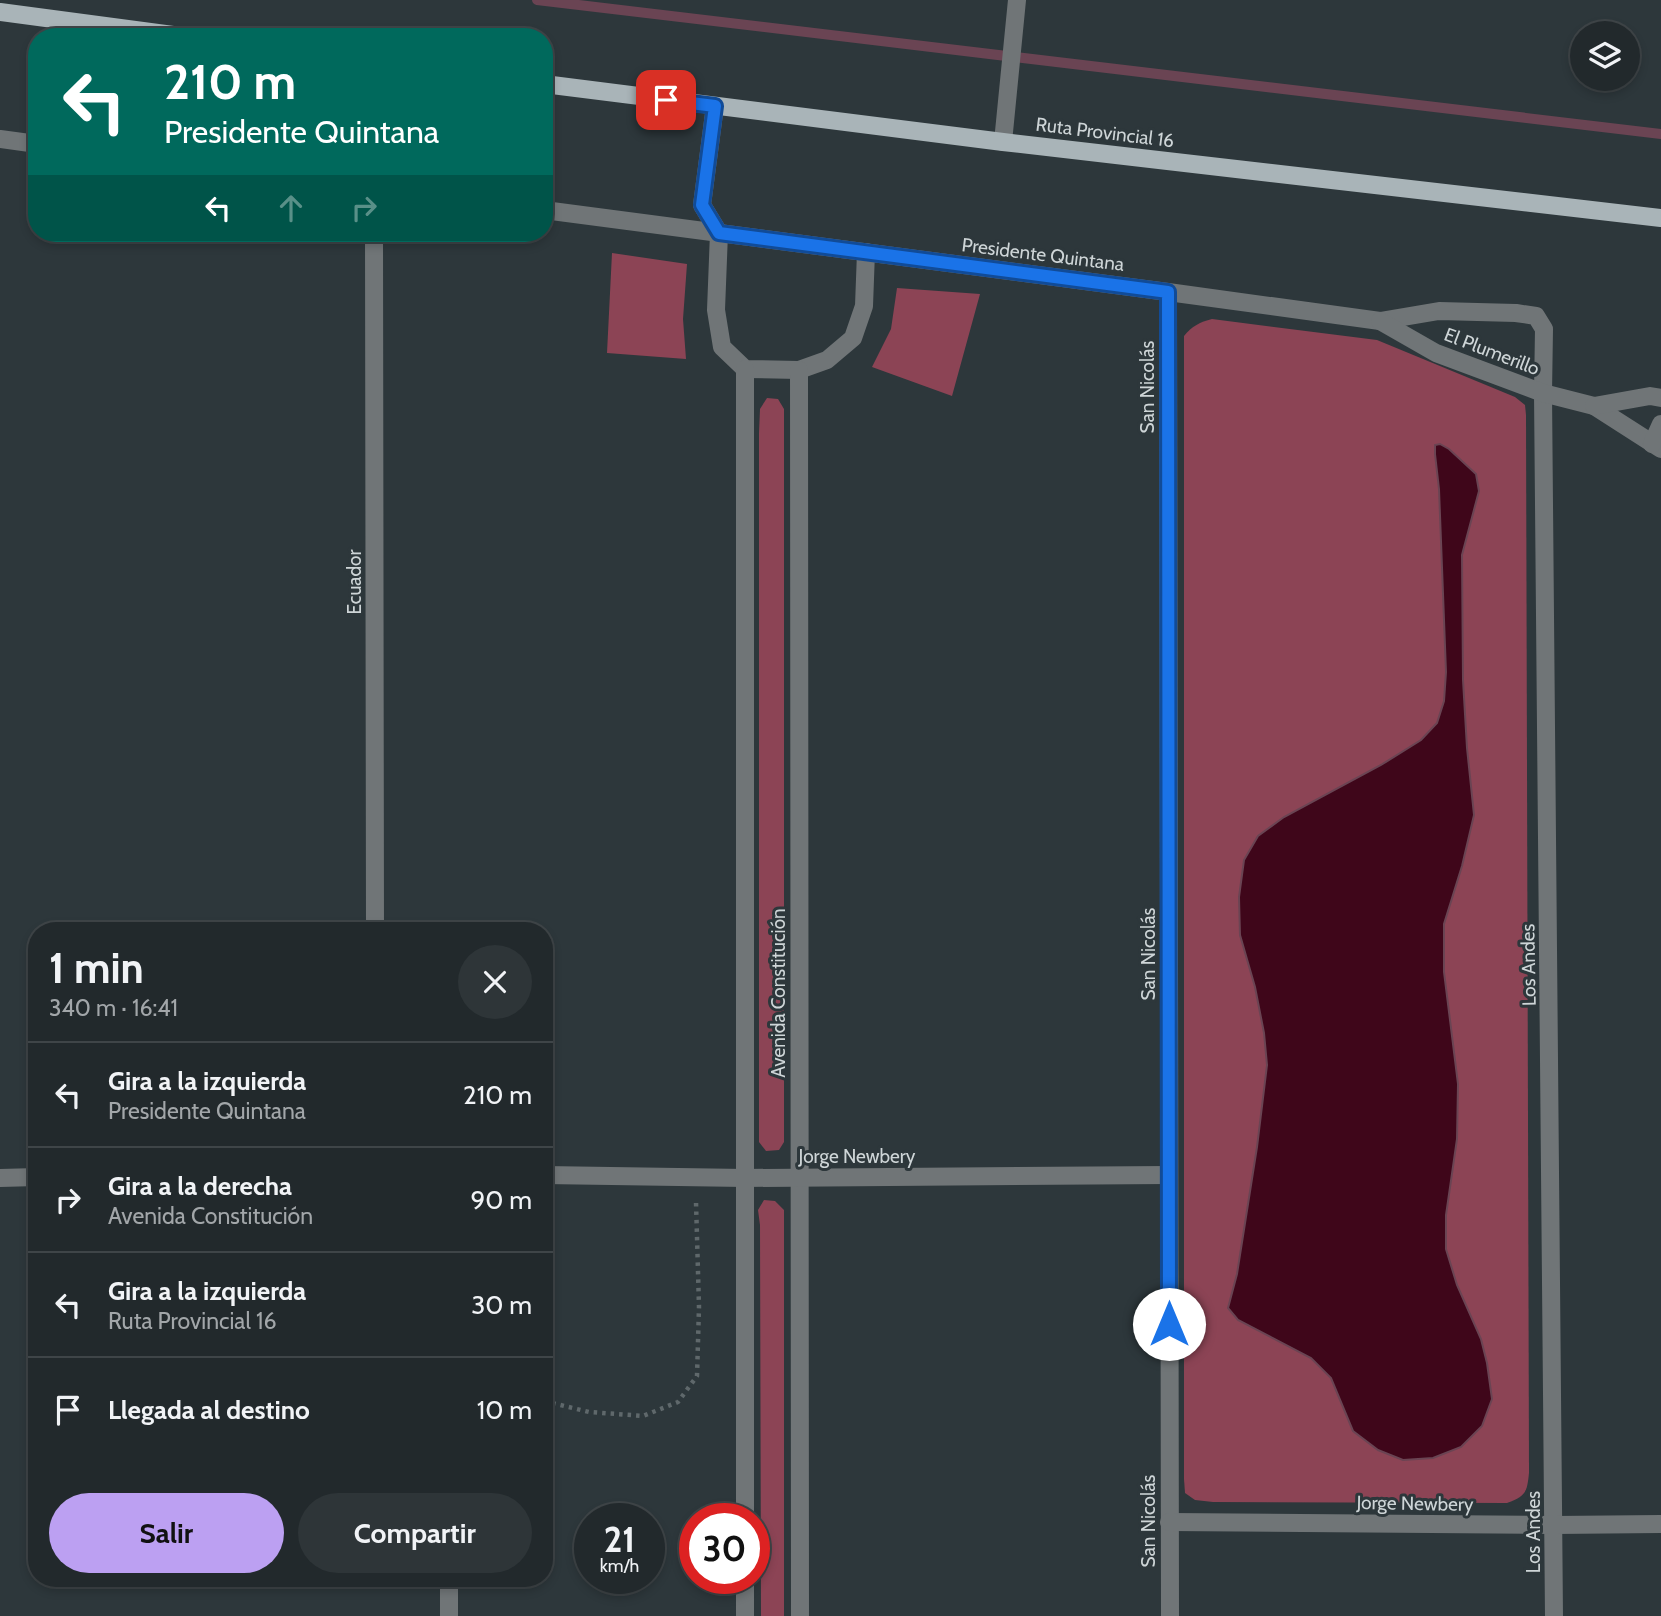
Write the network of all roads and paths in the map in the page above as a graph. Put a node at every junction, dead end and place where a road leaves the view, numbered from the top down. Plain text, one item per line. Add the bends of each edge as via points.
1 (1017, 0) edge
2 (0, 12) edge
3 (120, 28) edge
4 (553, 85) edge
5 (715, 106) junction
6 (0, 139) edge
7 (1003, 142) junction
8 (28, 143) edge
9 (553, 211) edge
10 (1661, 218) edge
11 (719, 233) junction
12 (374, 242) edge
13 (866, 252) junction
14 (1168, 292) junction
15 (1536, 316) joint
16 (1380, 321) junction
17 (745, 369) junction
18 (799, 370) junction
19 (1543, 393) junction
20 (1661, 398) edge
21 (1594, 406) junction
22 (1661, 424) edge
23 (1656, 446) edge
24 (375, 922) edge
25 (553, 1175) edge
26 (1169, 1175) junction
27 (696, 1177) junction
28 (0, 1178) edge
29 (28, 1178) edge
30 (745, 1178) junction
31 (799, 1178) junction
32 (553, 1403) edge
33 (745, 1503) edge
34 (1169, 1522) junction
35 (1661, 1524) edge
36 (1554, 1525) junction
37 (449, 1587) edge
38 (745, 1594) edge
39 (449, 1616) edge
40 (745, 1616) edge
41 (800, 1616) edge
42 (1170, 1616) edge
43 (1555, 1616) edge

1 - 7 street
2 - 3 main road
4 - 5 main road, Ruta Provincial 16
5 - 7 main road, Ruta Provincial 16
5 - 11 street via 702,205
6 - 8 street
7 - 10 main road, Ruta Provincial 16
9 - 11 street, Presidente Quintana
11 - 13 street, Presidente Quintana
11 - 17 street via 716,310 722,347
12 - 24 street, Ecuador
13 - 14 street, Presidente Quintana
13 - 18 street via 864,306 853,338 827,360
14 - 16 street, Presidente Quintana
14 - 26 street, San Nicolás
15 - 16 street, Presidente Quintana via 1439,311
15 - 19 street, Los Andes via 1544,329
16 - 19 street, El Plumerillo via 1436,353
17 - 18 street
17 - 30 street, Avenida Constitución
18 - 31 street, Avenida Constitución
19 - 21 street, El Plumerillo
19 - 36 street, Los Andes
20 - 21 street, El Plumerillo
21 - 23 street, El Plumerillo
22 - 23 street
25 - 27 street, Jorge Newbery
26 - 31 street, Jorge Newbery
26 - 34 street, San Nicolás
27 - 30 street, Jorge Newbery
27 - 32 path via 696,1376 678,1402 642,1416 589,1412
28 - 29 street
30 - 31 street, Jorge Newbery
30 - 33 street, Avenida Constitución
31 - 41 street, Avenida Constitución
34 - 36 street, Jorge Newbery
34 - 42 street, San Nicolás
35 - 36 street, Jorge Newbery
36 - 43 street, Los Andes
37 - 39 street
38 - 40 street

